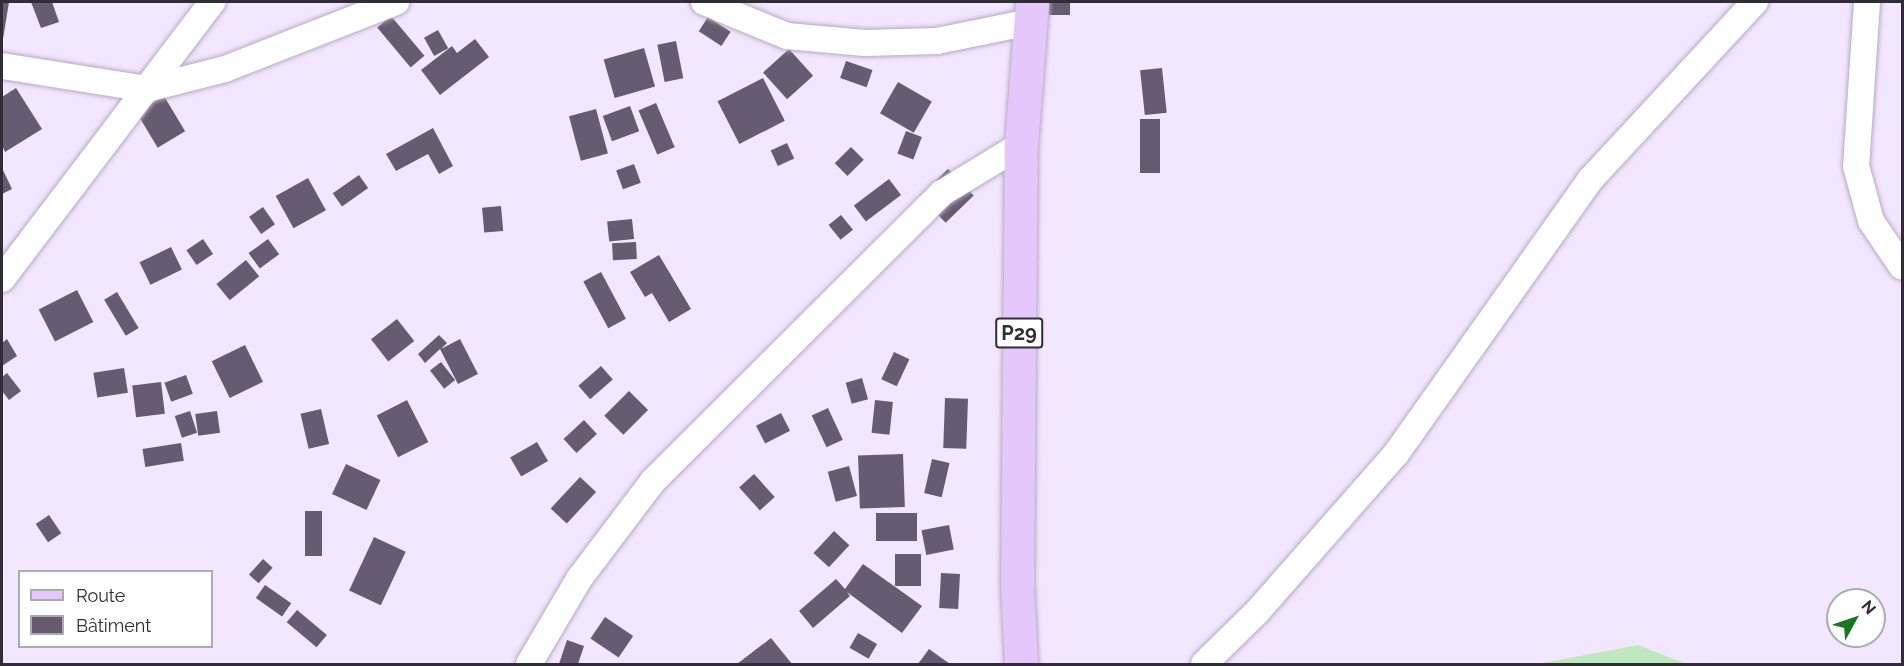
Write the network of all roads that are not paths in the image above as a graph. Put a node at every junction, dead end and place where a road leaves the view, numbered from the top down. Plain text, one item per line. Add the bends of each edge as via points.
1 (212, 2) edge
2 (396, 2) edge
3 (704, 2) edge
4 (1755, 2) edge
5 (1867, 2) edge
6 (1031, 12) edge
7 (2, 66) edge
8 (147, 89) junction
9 (1021, 145) junction
10 (1902, 267) edge
11 (2, 279) edge
12 (529, 664) edge
13 (1021, 664) edge
14 (1204, 664) edge

1 - 8 street
2 - 8 street via 225,69
3 - 6 street via 787,36 865,42 936,41
4 - 14 street via 1590,180 1396,454 1257,612
5 - 10 street via 1856,166 1871,221
6 - 9 main road, P29
7 - 8 street
8 - 11 street
9 - 12 street via 942,193 653,481 579,579
9 - 13 main road, P29 via 1017,584

